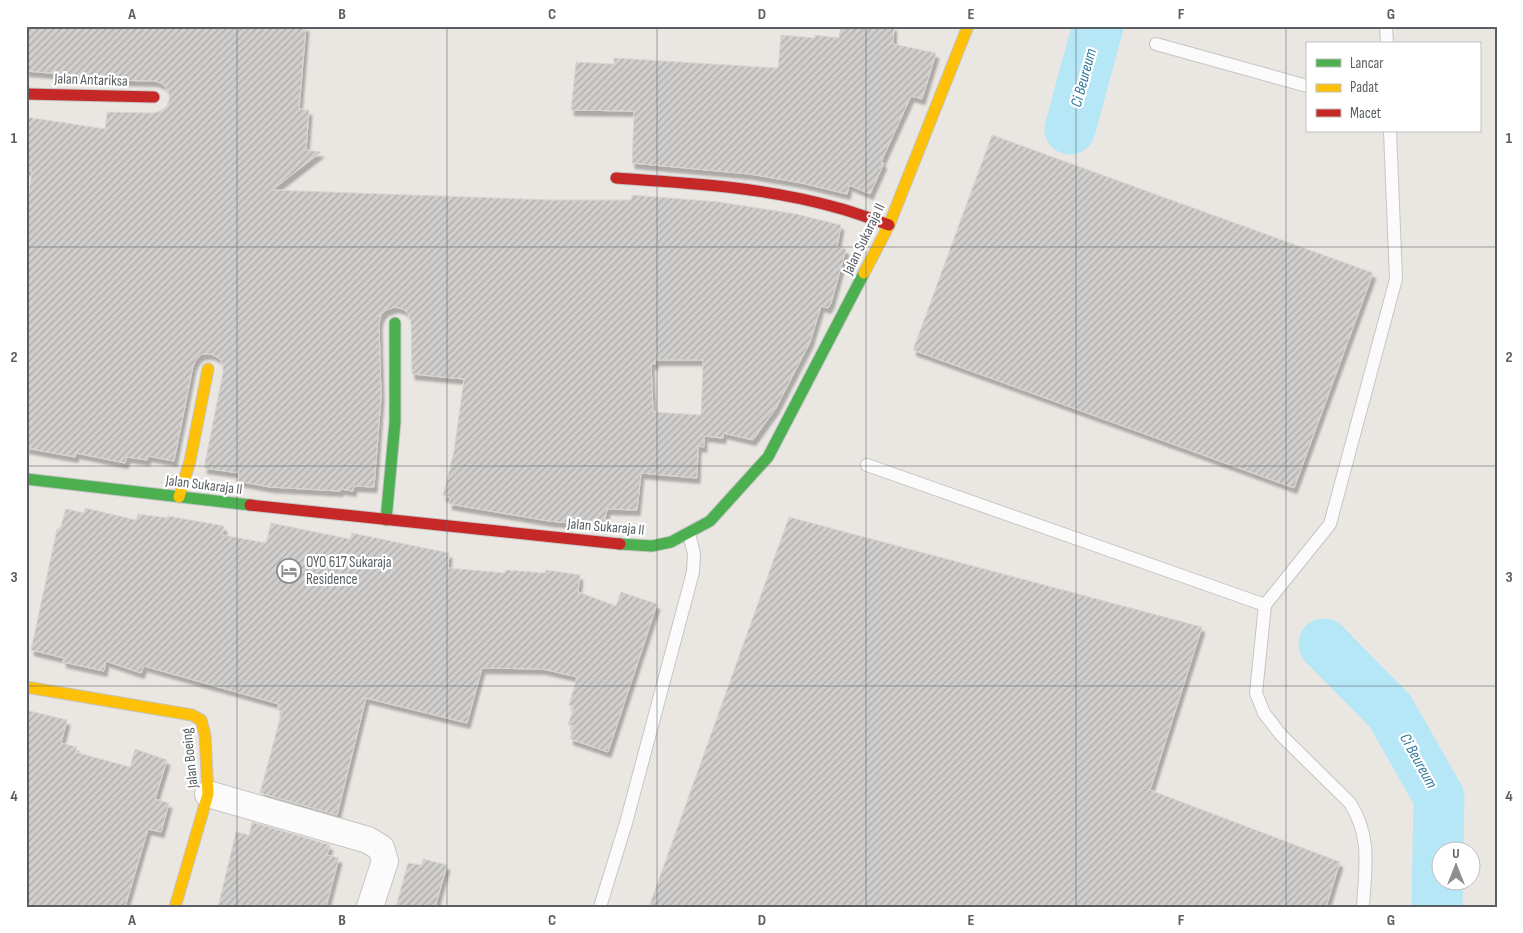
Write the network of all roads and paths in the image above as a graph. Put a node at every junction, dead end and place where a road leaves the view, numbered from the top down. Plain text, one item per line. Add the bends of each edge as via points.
1 (968, 26) edge
2 (1386, 26) edge
3 (1387, 42) edge
4 (1156, 44) dead end
5 (1306, 86) edge
6 (26, 94) edge
7 (154, 97) dead end
8 (1390, 132) edge
9 (616, 178) dead end
10 (889, 225) junction
11 (395, 323) dead end
12 (208, 369) dead end
13 (867, 464) dead end
14 (26, 479) edge
15 (180, 497) junction
16 (386, 520) junction
17 (689, 534) junction
18 (1265, 605) junction
19 (26, 687) edge
20 (208, 794) junction
21 (174, 907) edge
22 (370, 907) edge
23 (600, 907) edge
24 (1363, 907) edge

1 - 10 main road, Jalan Sukaraja II
2 - 3 lane
4 - 5 lane
6 - 7 main road, Jalan Antariksa
8 - 18 lane via 1396,280 1330,524
9 - 10 main road via 780,195 825,204
10 - 17 main road, Jalan Sukaraja II via 768,456 710,521
11 - 16 main road via 395,430
12 - 15 main road
13 - 18 lane
14 - 15 main road, Jalan Sukaraja II
15 - 16 main road, Jalan Sukaraja II
16 - 17 main road, Jalan Sukaraja II via 652,546
17 - 23 lane via 694,554 693,572 626,824
18 - 24 lane via 1256,693 1264,713 1281,735 1350,803 1358,815 1367,847
19 - 20 main road, Jalan Boeing via 192,715 201,720
20 - 21 main road, Jalan Boeing
20 - 22 street via 368,840 380,848 385,861

